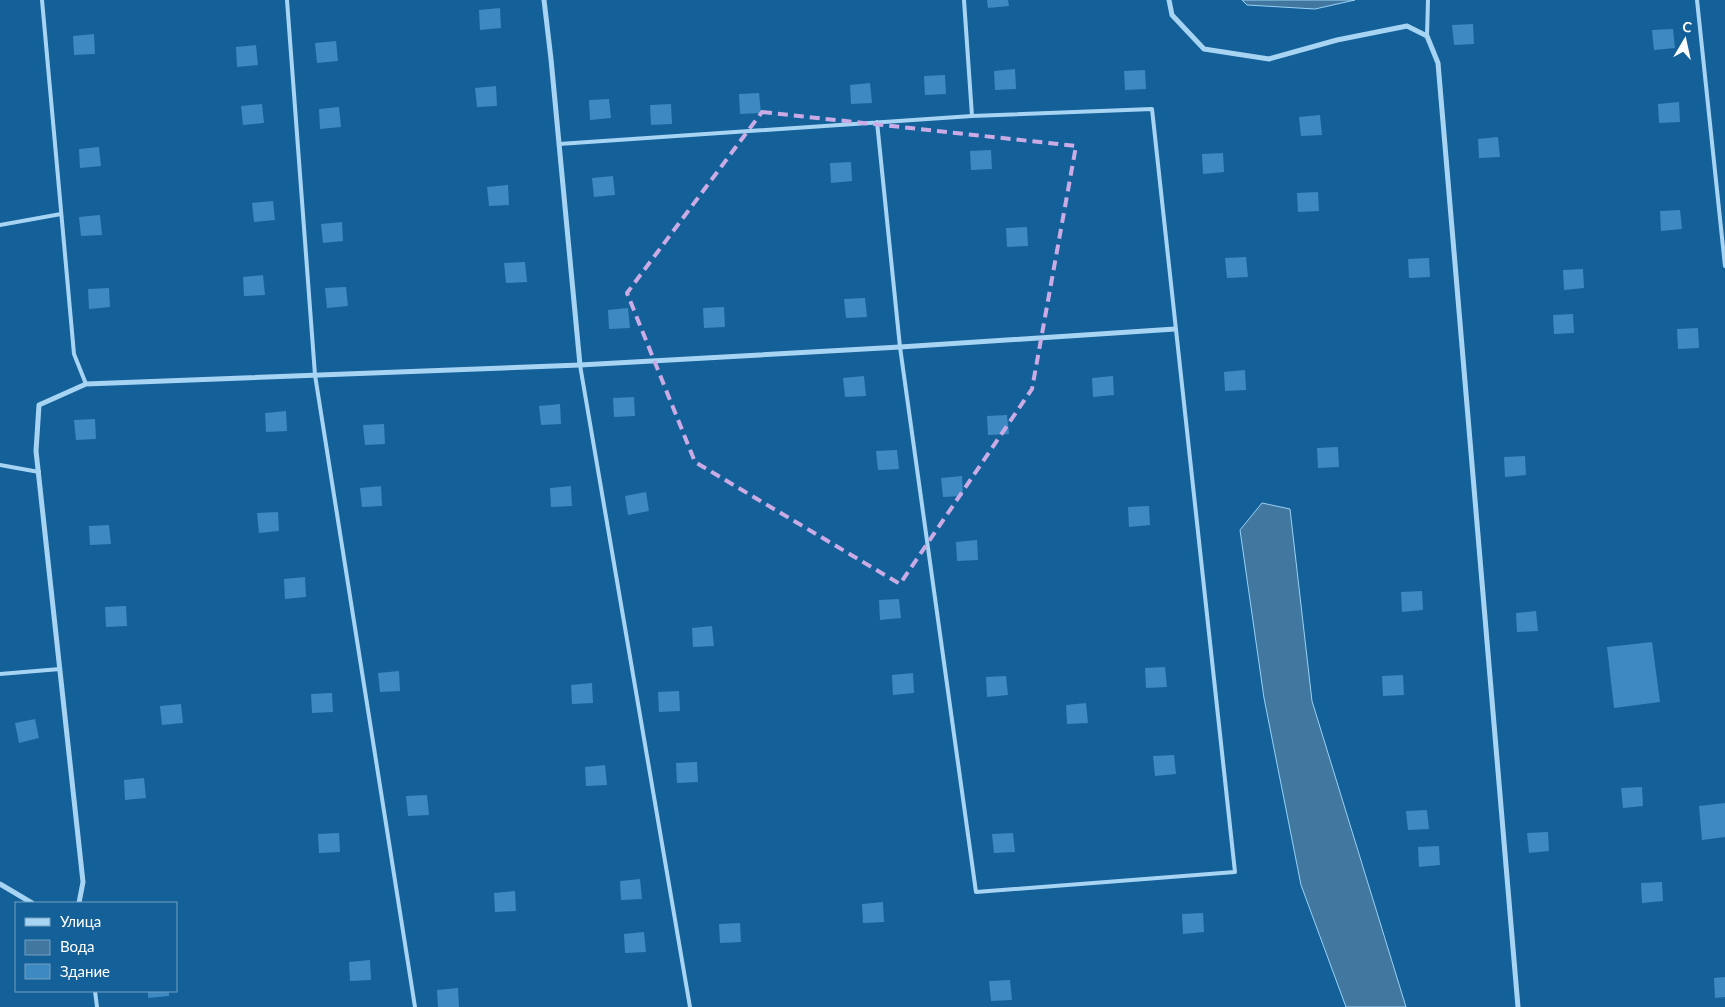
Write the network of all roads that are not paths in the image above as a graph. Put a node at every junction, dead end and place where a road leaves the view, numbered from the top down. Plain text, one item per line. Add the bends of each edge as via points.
1 (42, 0) edge
2 (287, 0) edge
3 (544, 0) edge
4 (964, 0) edge
5 (1170, 0) edge
6 (1428, 0) edge
7 (1697, 0) edge
8 (1427, 36) junction
9 (972, 116) junction
10 (877, 122) junction
11 (559, 144) junction
12 (61, 214) junction
13 (0, 225) edge
14 (1725, 266) edge
15 (1175, 329) junction
16 (900, 347) junction
17 (580, 365) junction
18 (315, 375) junction
19 (86, 384) junction
20 (0, 465) edge
21 (38, 472) junction
22 (60, 669) junction
23 (0, 674) edge
24 (0, 884) edge
25 (30, 902) edge
26 (79, 902) edge
27 (95, 992) edge
28 (97, 1007) edge
29 (414, 1007) edge
30 (690, 1007) edge
31 (1518, 1007) edge

1 - 12 lane
2 - 18 lane
3 - 11 street
4 - 9 lane
5 - 8 street via 1172,14 1204,49 1270,59 1337,40 1406,26
6 - 8 lane
7 - 14 lane
8 - 31 street via 1438,63
9 - 10 lane
9 - 15 lane via 1152,110
10 - 11 lane
10 - 16 lane
11 - 17 street
12 - 13 lane
12 - 19 lane via 74,354
15 - 16 street
15 - 16 lane via 1235,872 976,892
16 - 17 street
17 - 18 street
17 - 30 lane
18 - 19 street
18 - 29 lane
19 - 21 street via 39,405
20 - 21 lane
21 - 22 street
22 - 23 lane
22 - 26 street via 83,882
24 - 25 street
27 - 28 lane

